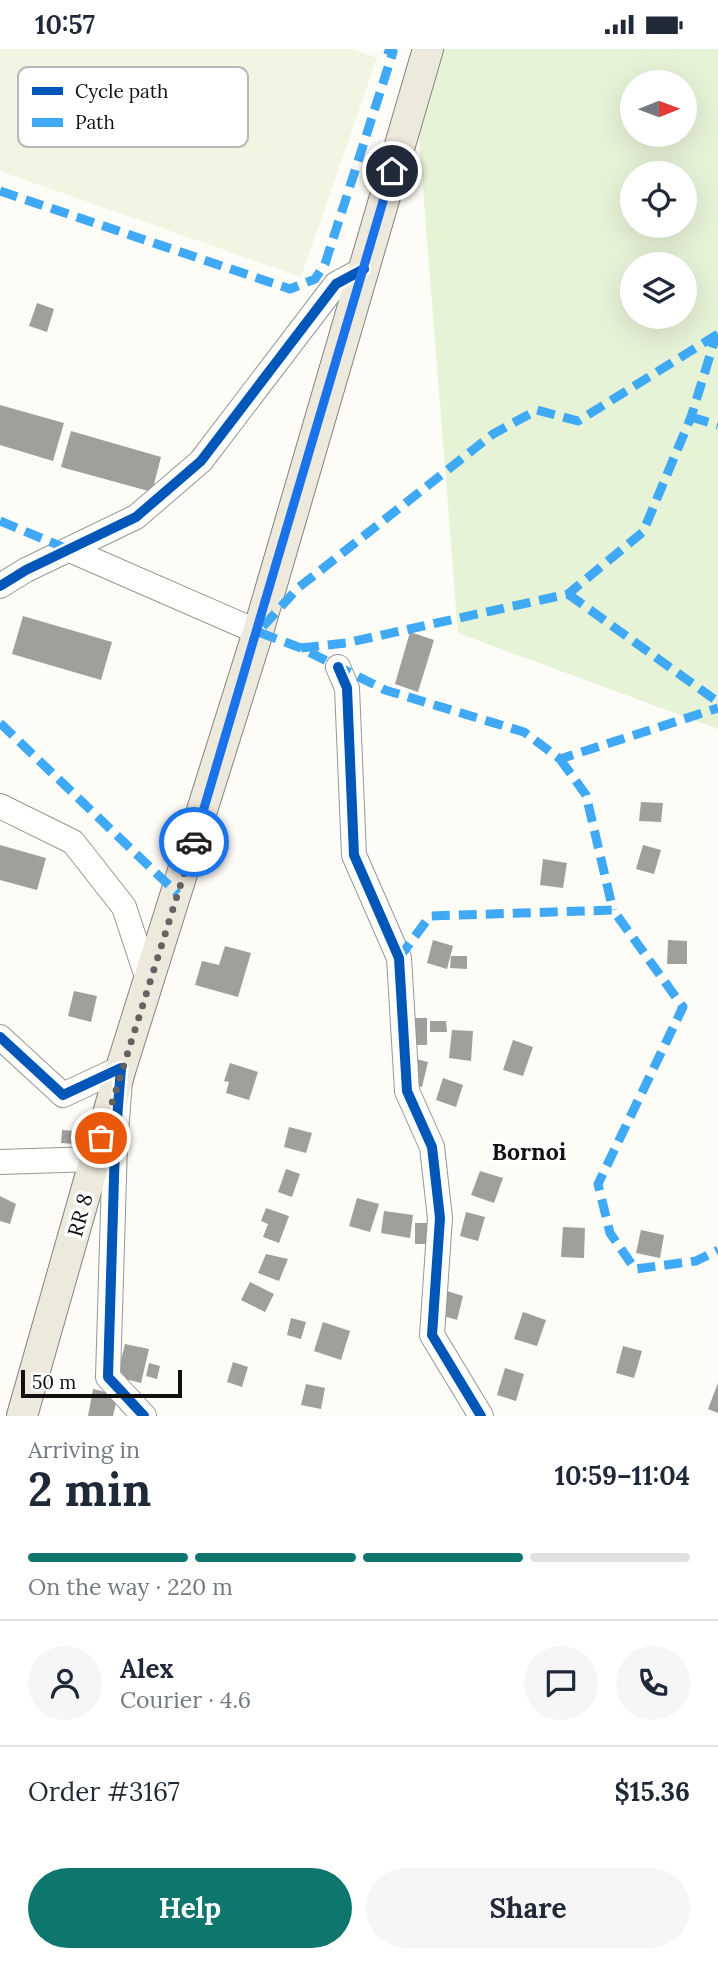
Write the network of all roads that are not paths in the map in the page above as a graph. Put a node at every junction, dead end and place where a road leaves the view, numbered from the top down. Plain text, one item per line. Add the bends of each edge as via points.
1 (428, 49) edge
2 (364, 269) junction
3 (69, 549) junction
4 (0, 586) edge
5 (258, 632) junction
6 (338, 667) dead end
7 (0, 806) edge
8 (148, 980) junction
9 (0, 1037) edge
10 (121, 1068) junction
11 (95, 1159) junction
12 (0, 1162) edge
13 (22, 1416) edge
14 (144, 1416) edge
15 (481, 1416) edge

1 - 2 main road, RR 8 / RR 8
2 - 3 street via 336,284 201,461 136,517
2 - 5 main road, RR 8 / RR 8
3 - 4 street
3 - 5 street
5 - 8 main road, RR 8 / RR 8
6 - 15 street via 347,688 354,855 399,958 407,1091 432,1147 440,1218 432,1335
7 - 8 street via 73,842 124,907
8 - 10 main road, RR 8 / RR 8
9 - 10 street via 63,1095
10 - 11 main road, RR 8 / RR 8
10 - 14 street via 108,1377
11 - 12 street
11 - 13 main road, RR 8 / RR 8

